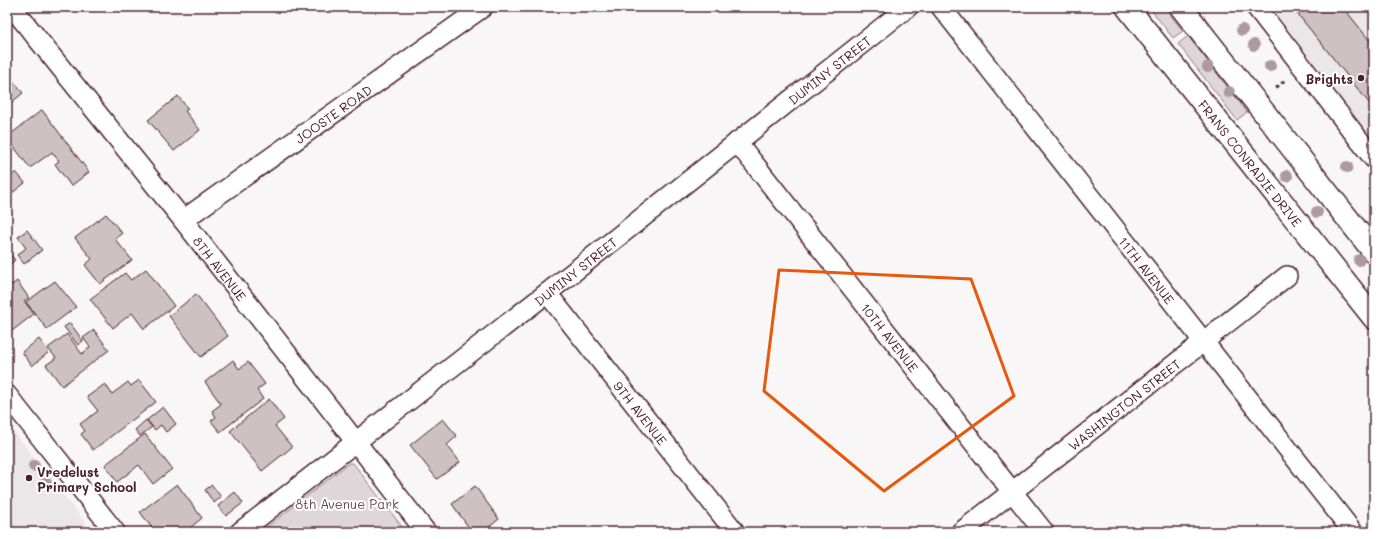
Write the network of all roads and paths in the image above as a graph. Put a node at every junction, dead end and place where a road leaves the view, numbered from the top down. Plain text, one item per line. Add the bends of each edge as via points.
1 (12, 7) edge
2 (483, 7) edge
3 (908, 7) edge
4 (941, 7) edge
5 (1127, 7) edge
6 (1181, 7) edge
7 (1256, 7) edge
8 (1285, 80) dead end
9 (1276, 88) dead end
10 (737, 142) junction
11 (1374, 159) edge
12 (183, 220) junction
13 (1374, 252) edge
14 (1287, 276) dead end
15 (547, 293) junction
16 (1374, 318) edge
17 (1203, 341) junction
18 (7, 395) edge
19 (355, 442) junction
20 (1012, 492) junction
21 (115, 532) edge
22 (240, 532) edge
23 (426, 532) edge
24 (735, 532) edge
25 (961, 532) edge
26 (1044, 532) edge
27 (1353, 532) edge

1 - 12 street, 8TH AVENUE
2 - 12 street, JOOSTE ROAD
3 - 10 street, DUMINY STREET
4 - 17 street, 11TH AVENUE
5 - 16 main road, FRANS CONRADIE DRIVE
6 - 13 main road
7 - 11 street
8 - 9 path
10 - 15 street, DUMINY STREET
10 - 20 street, 10TH AVENUE
12 - 19 street, 8TH AVENUE
14 - 17 street, WASHINGTON STREET
15 - 19 street, DUMINY STREET
15 - 24 street, 9TH AVENUE
17 - 20 street, WASHINGTON STREET
17 - 27 street, 11TH AVENUE
18 - 21 street
19 - 22 street, DUMINY STREET
19 - 23 street, 8TH AVENUE
20 - 25 street, WASHINGTON STREET
20 - 26 street, 10TH AVENUE

